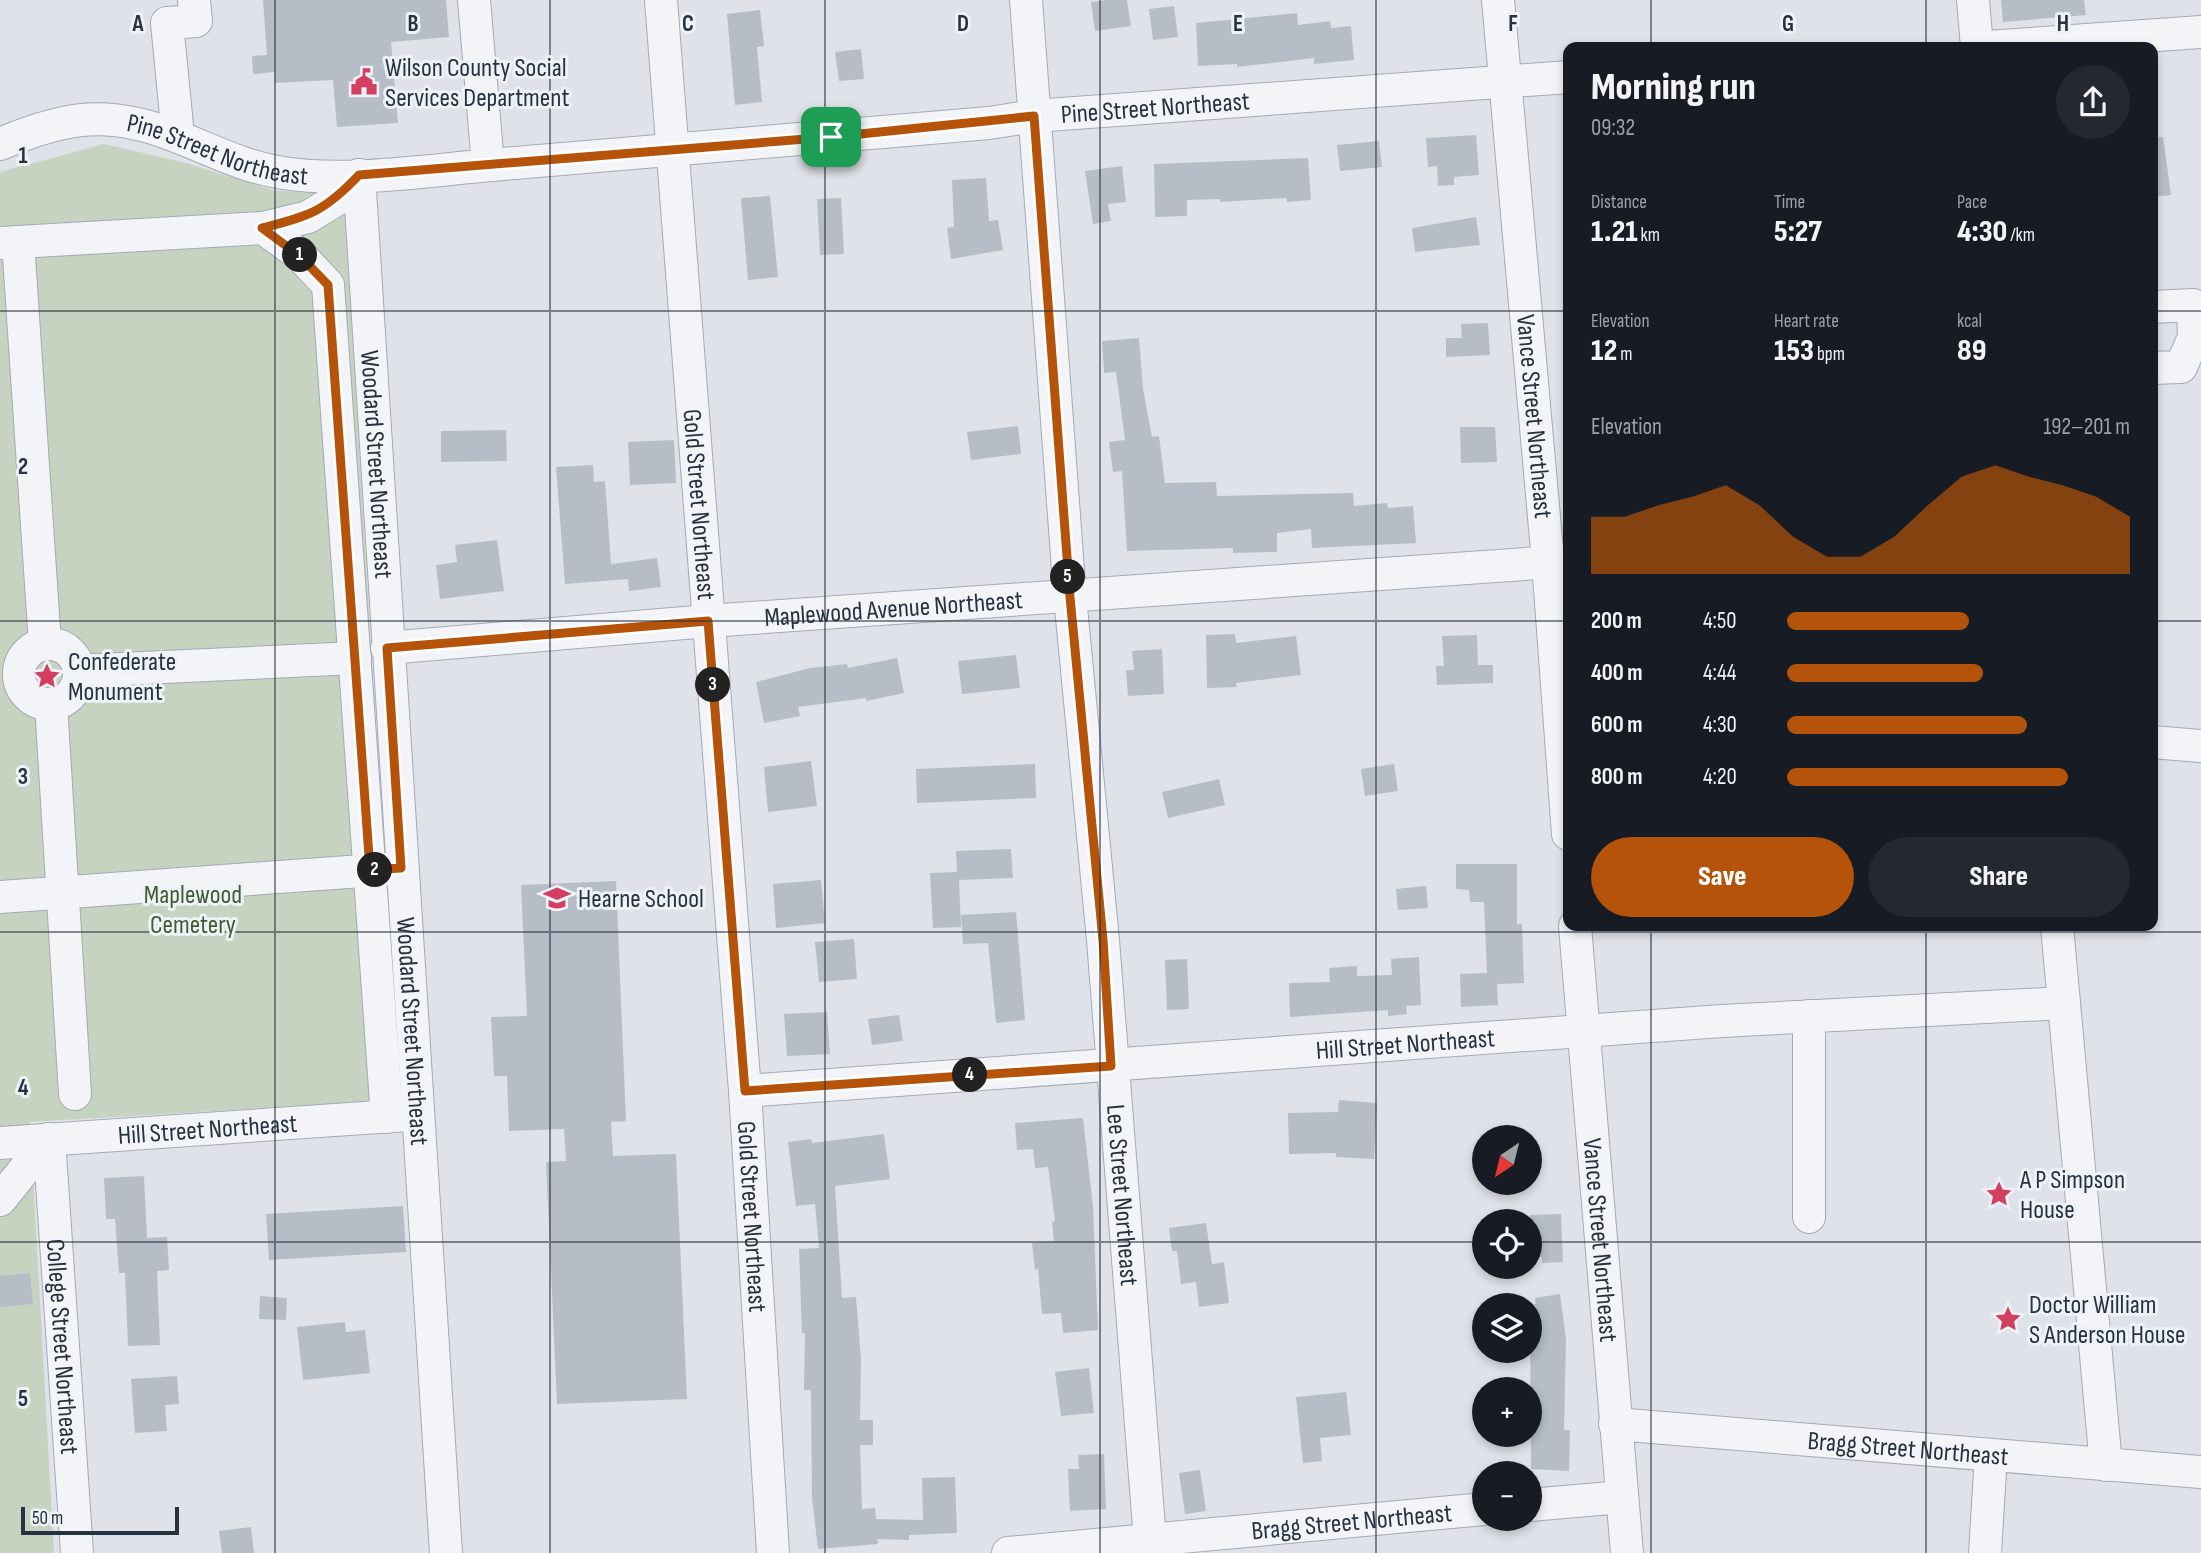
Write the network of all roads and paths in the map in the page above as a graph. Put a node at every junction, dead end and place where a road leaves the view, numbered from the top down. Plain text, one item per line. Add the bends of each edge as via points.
1 (194, 0) edge
2 (474, 0) edge
3 (661, 0) edge
4 (1026, 0) edge
5 (1498, 0) edge
6 (1973, 0) edge
7 (2201, 32) edge
8 (1977, 42) edge
9 (2058, 42) edge
10 (1563, 77) edge
11 (1505, 82) junction
12 (1034, 116) junction
13 (178, 136) junction
14 (0, 144) edge
15 (672, 151) junction
16 (488, 165) junction
17 (359, 175) junction
18 (262, 228) junction
19 (9, 243) edge
20 (2197, 301) edge
21 (2158, 306) edge
22 (2158, 369) edge
23 (1558, 561) edge
24 (1070, 597) junction
25 (708, 621) junction
26 (45, 644) junction
27 (387, 648) junction
28 (355, 658) junction
29 (79, 671) junction
30 (9, 677) edge
31 (1563, 698) edge
32 (51, 704) junction
33 (2158, 742) edge
34 (2201, 746) edge
35 (386, 869) junction
36 (62, 893) junction
37 (0, 897) edge
38 (1575, 931) edge
39 (2057, 931) edge
40 (2064, 1003) junction
41 (1809, 1016) junction
42 (1583, 1031) junction
43 (1111, 1066) junction
44 (745, 1091) junction
45 (75, 1094) dead end
46 (402, 1116) junction
47 (49, 1139) junction
48 (0, 1143) edge
49 (0, 1200) edge
50 (1809, 1217) dead end
51 (1615, 1424) junction
52 (1991, 1455) junction
53 (2106, 1465) junction
54 (2201, 1472) edge
55 (1622, 1497) junction
56 (1542, 1504) edge
57 (1472, 1510) edge
58 (1150, 1546) edge
59 (76, 1553) edge
60 (446, 1553) edge
61 (773, 1553) edge
62 (1008, 1553) edge
63 (1627, 1553) edge
64 (1985, 1553) edge

1 - 13 street via 196,21 167,23
2 - 16 street
3 - 15 street, Gold Street Northeast
4 - 12 street, Lee Street Northeast
5 - 11 street, Vance Street Northeast
6 - 8 street
7 - 9 street
10 - 11 street, Pine Street Northeast
11 - 12 street, Pine Street Northeast
11 - 23 street, Vance Street Northeast
12 - 15 street, Pine Street Northeast
12 - 24 street, Lee Street Northeast
13 - 14 street, Pine Street Northeast via 104,118 43,126
13 - 17 street, Pine Street Northeast via 231,161 264,170
15 - 16 street, Pine Street Northeast
15 - 25 street, Gold Street Northeast
16 - 17 street, Pine Street Northeast
17 - 18 street via 336,200 307,217
17 - 27 street, Woodard Street Northeast
18 - 19 street
18 - 28 street via 300,256 328,285
19 - 26 street
20 - 21 street
20 - 22 street via 2194,337 2181,367
23 - 24 street, Maplewood Avenue Northeast
23 - 31 street, Vance Street Northeast
24 - 25 street, Maplewood Avenue Northeast
24 - 43 street, Lee Street Northeast
25 - 27 street, Maplewood Avenue Northeast
25 - 44 street, Gold Street Northeast
26 - 29 street via 65,648
26 - 30 street via 26,653
27 - 35 street, Woodard Street Northeast
28 - 29 street
28 - 35 street
29 - 32 street via 72,694
30 - 32 street via 28,697
32 - 36 street
33 - 34 street
35 - 36 street
35 - 46 street, Woodard Street Northeast
36 - 37 street
36 - 45 street
38 - 42 street, Vance Street Northeast
39 - 40 street
40 - 41 street, Hill Street Northeast
40 - 53 street
41 - 42 street, Hill Street Northeast
41 - 50 street
42 - 43 street, Hill Street Northeast
42 - 51 street, Vance Street Northeast
43 - 44 street, Hill Street Northeast
43 - 58 street, Lee Street Northeast
44 - 61 street, Gold Street Northeast
46 - 47 street, Hill Street Northeast
46 - 60 street, Woodard Street Northeast
47 - 48 street, Hill Street Northeast
47 - 49 street
47 - 59 street, College Street Northeast
51 - 52 street, Bragg Street Northeast
51 - 55 street, Vance Street Northeast
52 - 53 street, Bragg Street Northeast
52 - 64 street
53 - 54 street, Bragg Street Northeast
55 - 56 street
55 - 63 street, Vance Street Northeast
57 - 58 street, Bragg Street Northeast
58 - 62 street, Bragg Street Northeast

